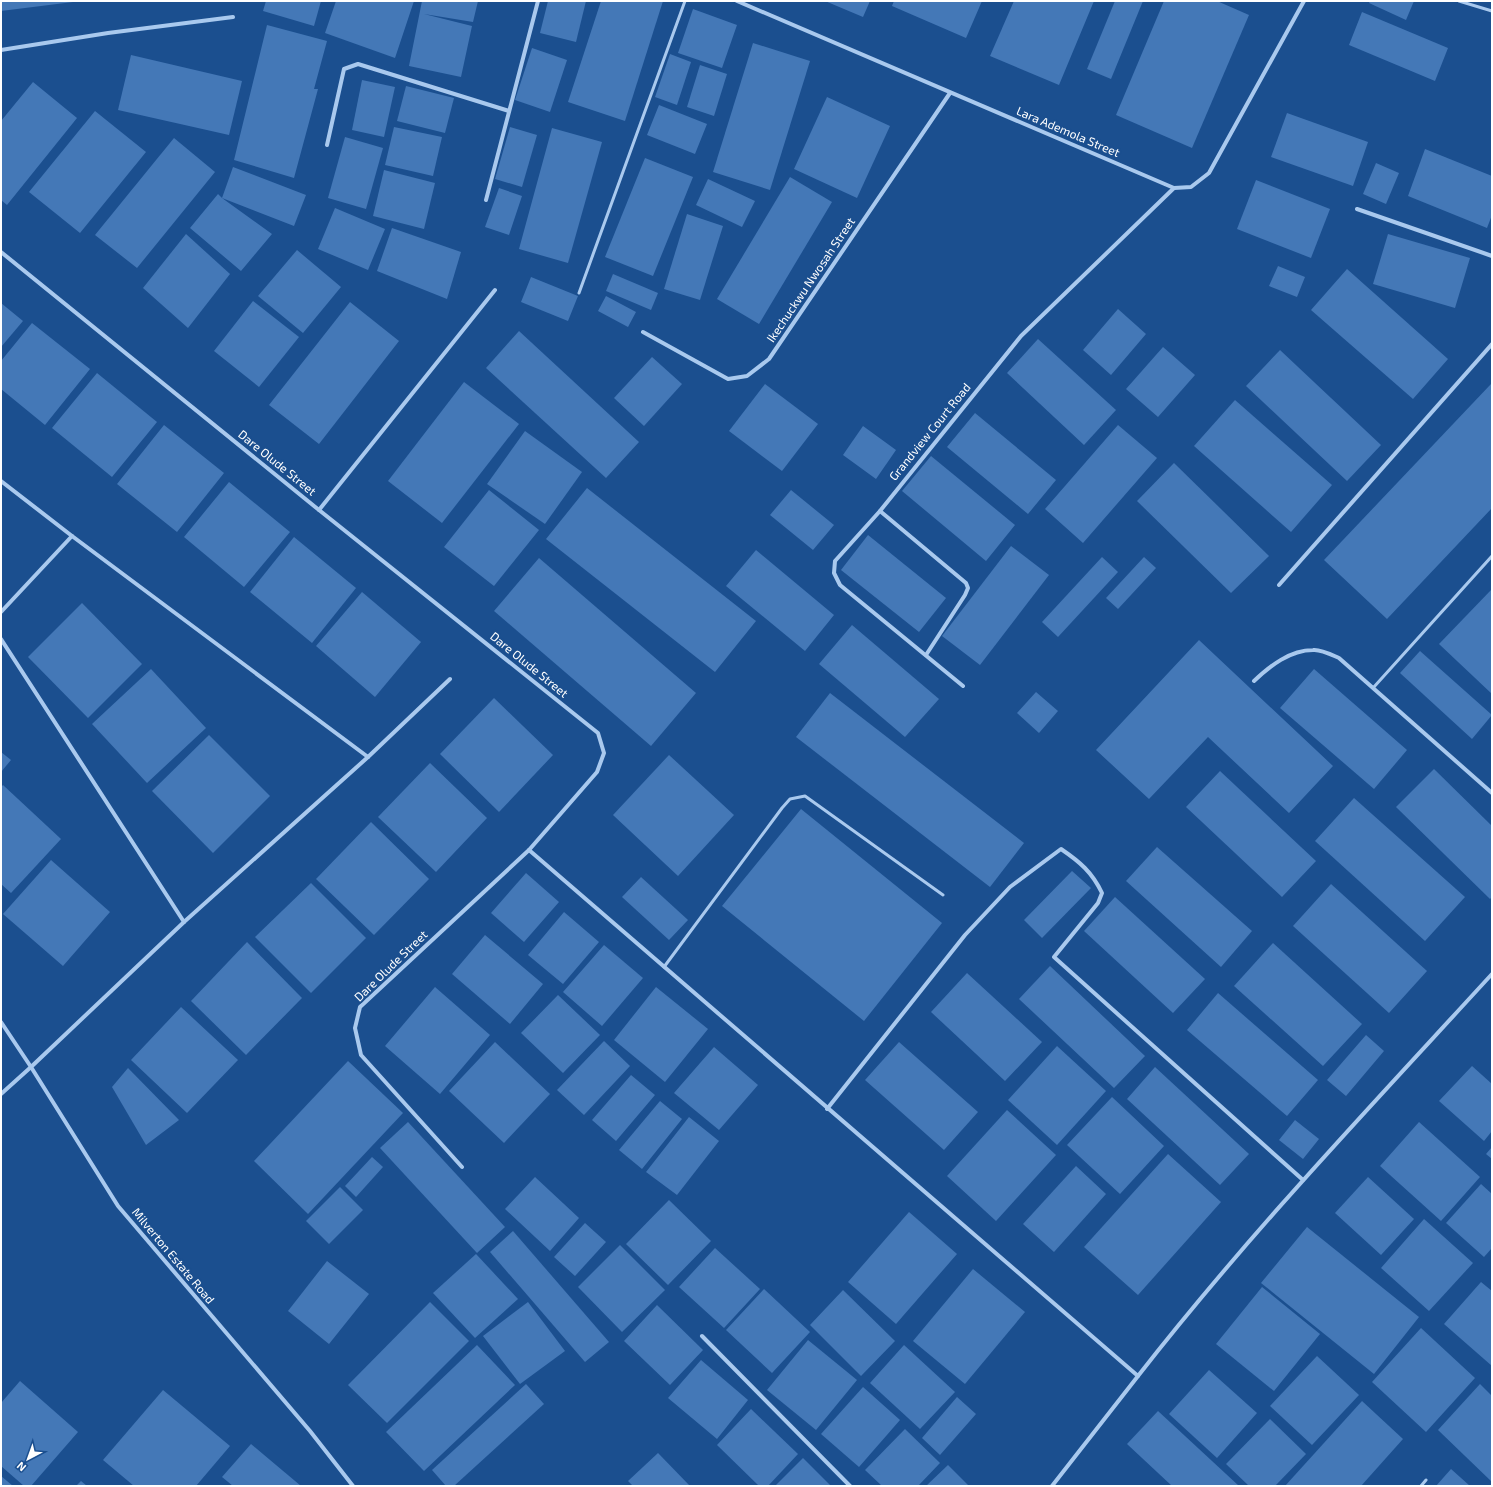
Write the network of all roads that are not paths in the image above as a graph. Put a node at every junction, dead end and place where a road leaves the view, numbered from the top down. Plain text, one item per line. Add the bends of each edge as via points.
1 (538, 1) edge
2 (685, 1) edge
3 (737, 1) edge
4 (1304, 1) edge
5 (1459, 1) edge
6 (1492, 11) edge
7 (233, 17) dead end
8 (1, 50) edge
9 (950, 93) junction
10 (509, 111) junction
11 (327, 145) dead end
12 (1174, 188) junction
13 (486, 200) dead end
14 (1357, 209) dead end
15 (1, 252) edge
16 (1492, 256) edge
17 (495, 290) dead end
18 (579, 293) dead end
19 (643, 332) dead end
20 (1492, 344) edge
21 (1, 481) edge
22 (319, 510) junction
23 (880, 510) junction
24 (72, 536) junction
25 (1492, 556) edge
26 (1279, 585) dead end
27 (1, 612) edge
28 (1, 639) edge
29 (926, 655) junction
30 (450, 679) dead end
31 (1254, 681) dead end
32 (963, 686) dead end
33 (1373, 688) junction
34 (368, 757) junction
35 (1492, 793) edge
36 (529, 850) junction
37 (943, 896) dead end
38 (184, 922) junction
39 (664, 967) junction
40 (1492, 974) edge
41 (1, 1022) edge
42 (31, 1067) junction
43 (1, 1094) edge
44 (827, 1109) junction
45 (462, 1167) dead end
46 (1303, 1180) junction
47 (702, 1336) dead end
48 (1138, 1376) junction
49 (1426, 1480) dead end
50 (353, 1486) edge
51 (850, 1486) edge
52 (1052, 1486) edge
53 (1421, 1486) edge

1 - 10 street
2 - 18 lane
3 - 9 street, Lara Ademola Street
4 - 12 street via 1209,173 1191,187
5 - 6 lane
7 - 8 street
9 - 12 street, Lara Ademola Street
9 - 19 street, Ikechuckwu Nwosah Street via 769,359 747,376 728,379
10 - 11 street via 358,64 344,69
10 - 13 street
12 - 23 street, Grandview Court Road via 1020,336
14 - 16 street
15 - 22 street, Dare Olude Street
17 - 22 street
20 - 26 street
21 - 24 street
22 - 36 street, Dare Olude Street via 598,733 604,753 597,772
23 - 29 street via 966,583 968,588 966,595
23 - 29 street, Grandview Court Road via 835,561 834,573 840,585
24 - 27 street
24 - 34 street
25 - 33 lane
28 - 38 street
29 - 32 street, Grandview Court Road
30 - 34 street
31 - 33 street via 1273,664 1296,653 1314,649 1339,658
33 - 35 street
34 - 38 street
36 - 39 street
36 - 45 street, Dare Olude Street via 360,1007 355,1028 361,1055
37 - 39 lane via 805,796 790,799
38 - 42 street
39 - 44 street
40 - 46 street
41 - 42 street, Milverton Estate Road
42 - 43 street
42 - 50 street, Milverton Estate Road via 118,1206 310,1431
44 - 46 street via 965,935 1010,887 1061,849 1086,868 1096,879 1102,893 1098,903 1054,956
44 - 48 street
46 - 48 street via 1168,1337
47 - 51 street
48 - 52 street
49 - 53 lane

